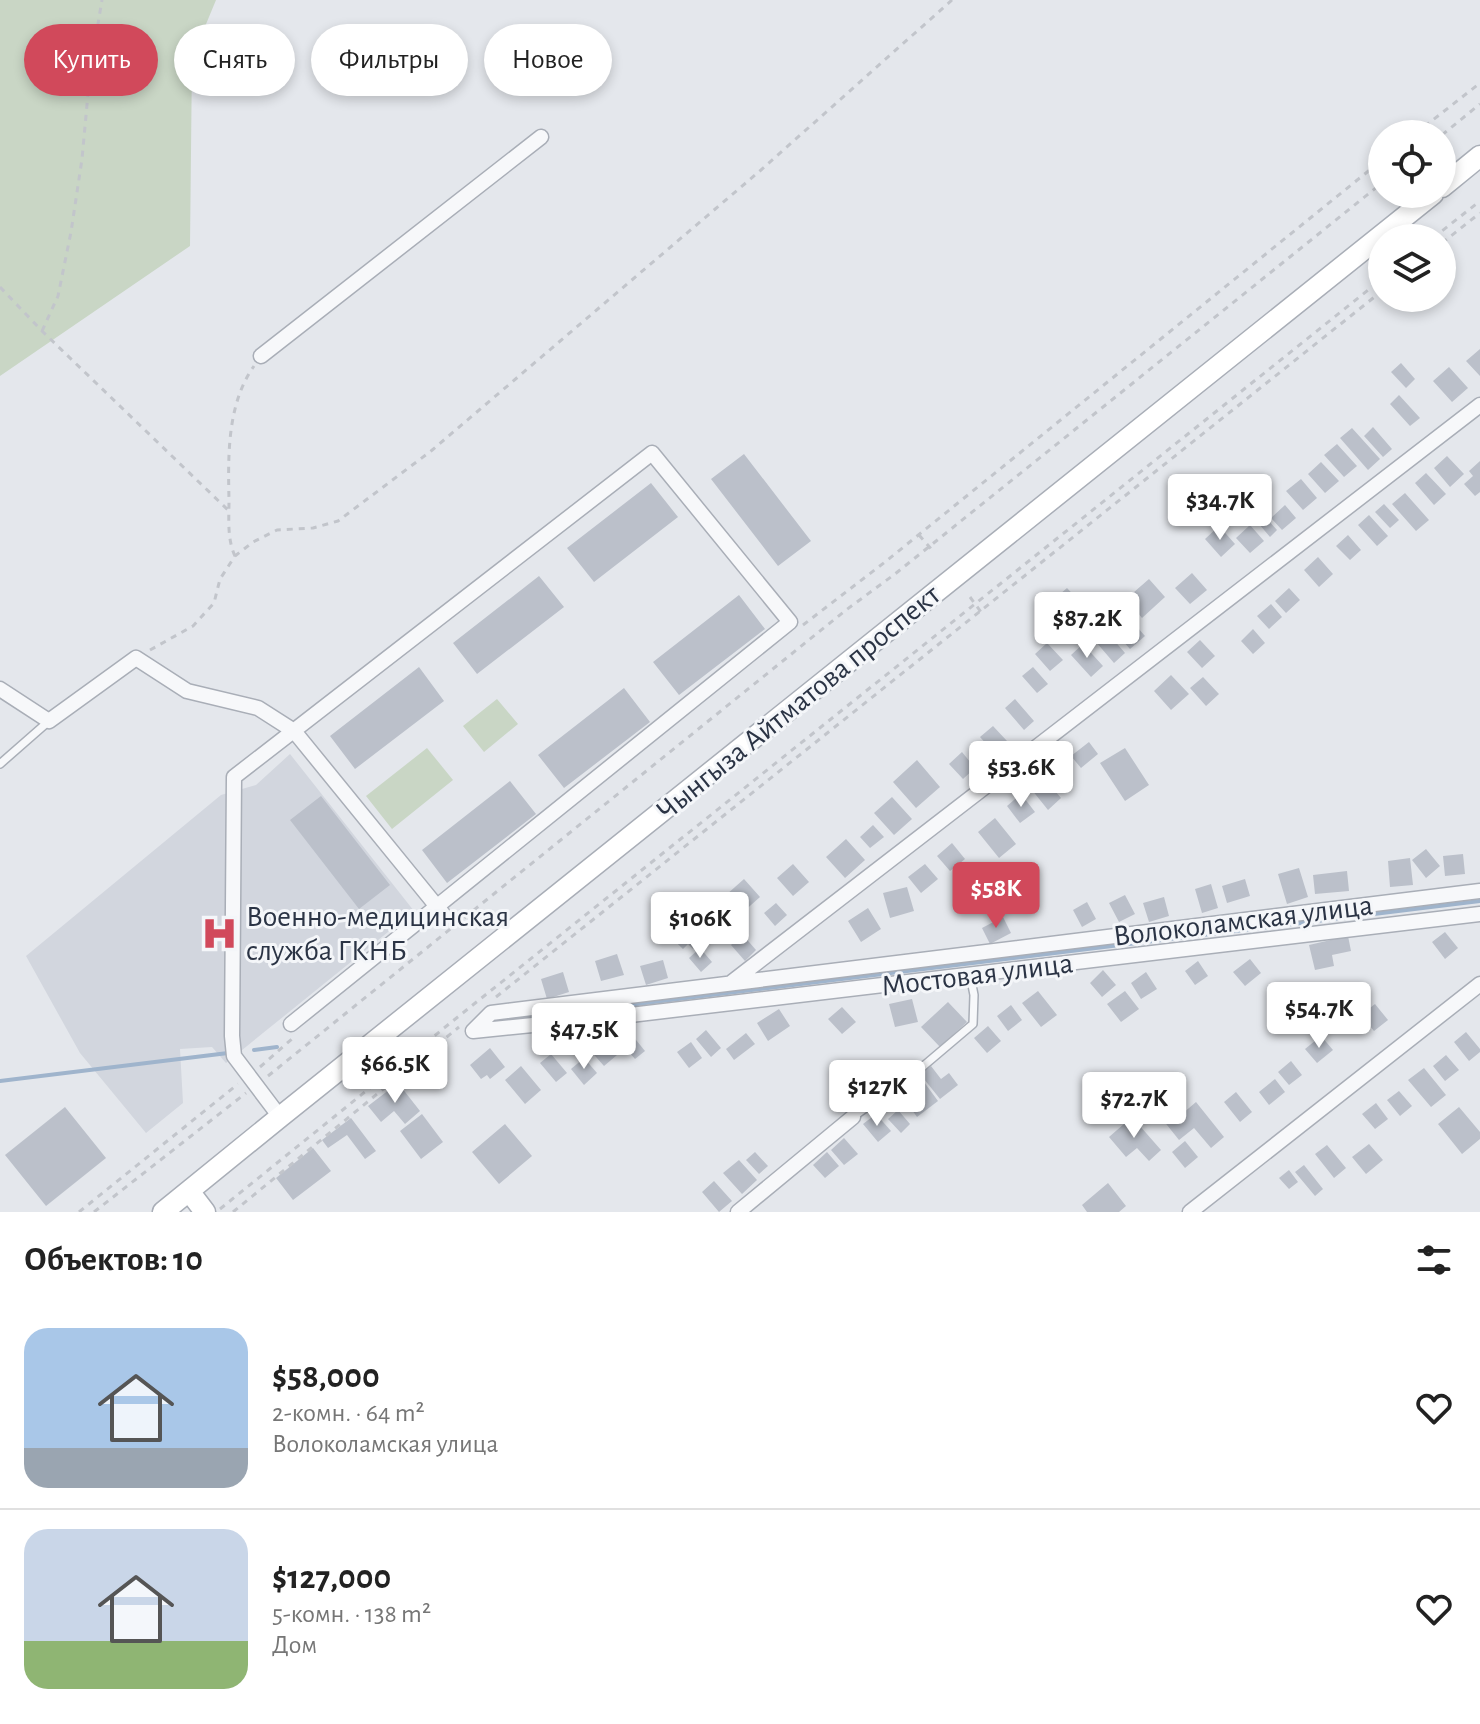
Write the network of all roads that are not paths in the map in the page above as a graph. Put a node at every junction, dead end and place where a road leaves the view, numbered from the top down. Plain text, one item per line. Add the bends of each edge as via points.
1 (541, 137) dead end
2 (1480, 156) edge
3 (1456, 176) edge
4 (1416, 208) edge
5 (261, 356) road end
6 (1480, 405) edge
7 (0, 689) edge
8 (49, 721) junction
9 (294, 731) junction
10 (0, 764) edge
11 (1480, 891) edge
12 (440, 910) junction
13 (1480, 914) edge
14 (970, 975) junction
15 (731, 982) junction
16 (1480, 984) edge
17 (485, 1019) joint
18 (291, 1024) dead end
19 (280, 1117) junction
20 (853, 1117) joint
21 (189, 1191) junction
22 (163, 1212) edge
23 (205, 1212) edge
24 (738, 1212) edge
25 (1190, 1212) edge

1 - 5 street
2 - 3 main road
4 - 19 main road, Чынгыза Айтматова проспект
6 - 15 street
7 - 8 street
8 - 9 street via 136,658 187,691 258,708
8 - 10 lane
9 - 12 street
9 - 12 street via 652,453 790,622
9 - 19 street via 234,777 234,1056
11 - 15 street, Волоколамская улица
12 - 18 street
13 - 14 street, Мостовая улица
14 - 17 street, Мостовая улица via 638,1014 471,1025
14 - 20 lane via 973,1024
15 - 17 street, Волоколамская улица via 491,1013
16 - 25 street
19 - 21 main road, Чынгыза Айтматова проспект
20 - 24 street
21 - 22 main road, Чынгыза Айтматова проспект
21 - 23 main road

